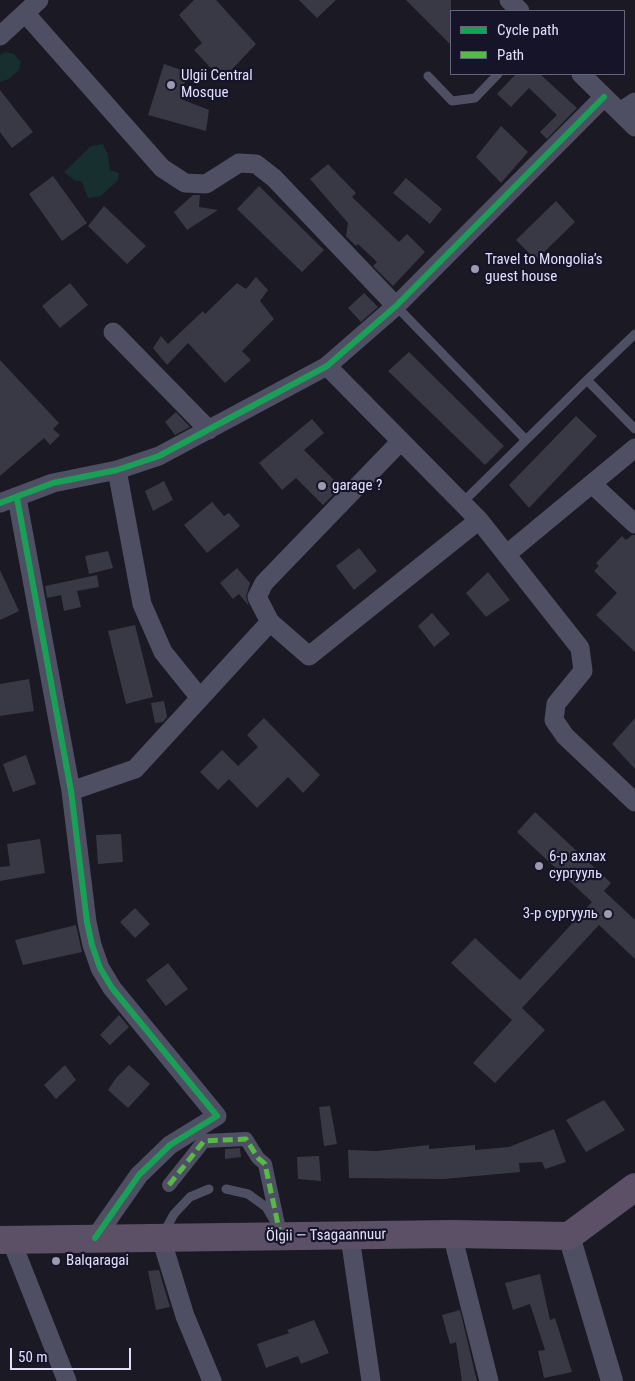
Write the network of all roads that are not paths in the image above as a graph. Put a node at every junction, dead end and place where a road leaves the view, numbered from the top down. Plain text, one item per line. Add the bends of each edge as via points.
1 (39, 0) edge
2 (508, 0) edge
3 (519, 10) edge
4 (25, 13) junction
5 (0, 36) edge
6 (497, 75) edge
7 (582, 75) edge
8 (428, 76) dead end
9 (604, 98) junction
10 (627, 107) edge
11 (635, 127) edge
12 (396, 306) junction
13 (113, 332) dead end
14 (635, 334) edge
15 (327, 366) junction
16 (587, 380) junction
17 (635, 429) edge
18 (209, 430) junction
19 (526, 440) junction
20 (400, 442) junction
21 (635, 448) edge
22 (117, 470) junction
23 (592, 484) junction
24 (8, 500) edge
25 (462, 504) junction
26 (479, 520) junction
27 (635, 524) edge
28 (507, 554) junction
29 (270, 622) junction
30 (200, 698) junction
31 (71, 792) junction
32 (635, 802) edge
33 (169, 1185) dead end
34 (635, 1187) edge
35 (209, 1189) dead end
36 (226, 1189) dead end
37 (281, 1233) junction
38 (452, 1234) junction
39 (350, 1236) junction
40 (569, 1236) junction
41 (96, 1238) junction
42 (161, 1238) junction
43 (6, 1240) edge
44 (67, 1381) edge
45 (212, 1381) edge
46 (371, 1381) edge
47 (488, 1381) edge
48 (612, 1381) edge

1 - 4 street
2 - 3 street
4 - 5 street
4 - 12 street via 162,168 185,183 206,184 239,163 256,164 274,178
6 - 8 lane via 475,98 452,102
7 - 9 street
9 - 10 street
9 - 12 street
10 - 11 street
12 - 15 street
12 - 19 lane
13 - 18 street
14 - 16 lane
15 - 18 street
15 - 20 street
16 - 17 lane
16 - 19 lane
18 - 22 street via 159,456
19 - 25 lane
20 - 25 street
20 - 29 street via 264,583 257,597
21 - 23 street
22 - 24 street via 53,483
22 - 30 street via 142,604 163,652
23 - 27 street
23 - 28 street
24 - 31 street
25 - 26 street
26 - 28 street
26 - 29 street via 309,656
28 - 32 street via 580,648 583,671 556,704 554,720 564,736
29 - 30 street
30 - 31 street via 135,769
31 - 41 street via 87,922 100,968 112,988 217,1116 170,1145 139,1175
33 - 37 street via 204,1141 246,1139 265,1164
34 - 40 highway
35 - 42 lane via 190,1197 174,1214
36 - 37 lane via 248,1194 266,1207
37 - 39 highway, Ölgii — Tsagaannuur
37 - 42 highway, Ölgii — Tsagaannuur
38 - 39 highway, Ölgii — Tsagaannuur
38 - 40 highway, Ölgii — Tsagaannuur
38 - 47 street
39 - 46 street
40 - 48 street
41 - 42 highway, Ölgii — Tsagaannuur
41 - 43 highway, Ölgii — Tsagaannuur
42 - 45 street via 185,1316
43 - 44 street

